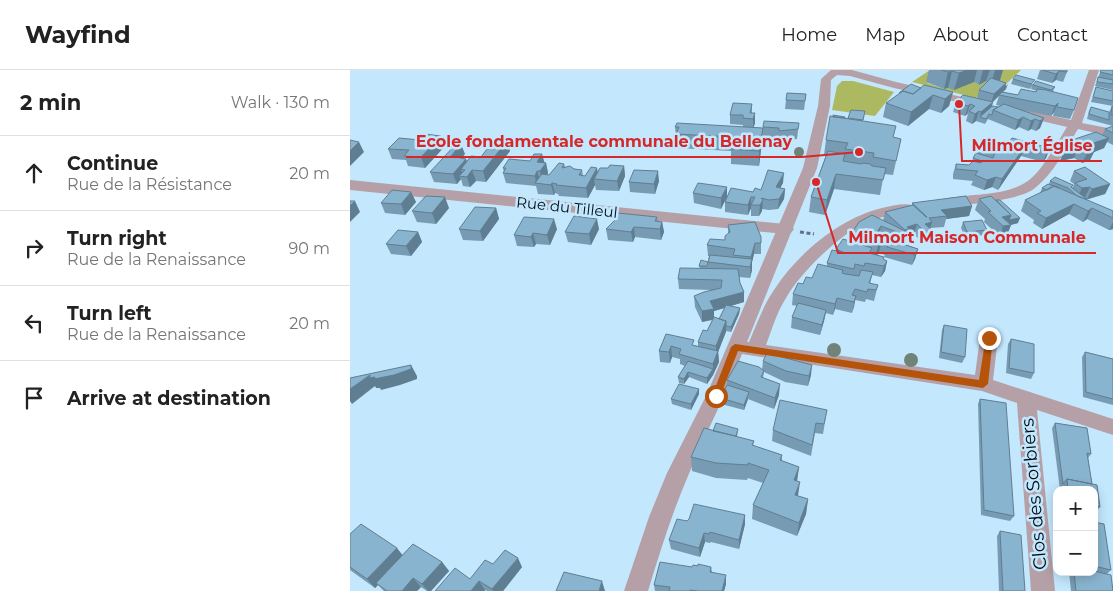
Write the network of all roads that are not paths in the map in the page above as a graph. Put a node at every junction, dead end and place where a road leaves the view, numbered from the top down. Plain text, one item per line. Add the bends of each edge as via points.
1 (1094, 70) edge
2 (835, 71) edge
3 (993, 107) edge
4 (1011, 111) edge
5 (1075, 125) junction
6 (1113, 133) edge
7 (350, 185) edge
8 (785, 229) junction
9 (989, 338) dead end
10 (735, 347) junction
11 (755, 350) junction
12 (983, 384) junction
13 (1026, 398) junction
14 (1113, 426) edge
15 (636, 591) edge
16 (1043, 591) edge

1 - 5 street
2 - 3 street
2 - 8 street via 826,79 824,106 810,168
4 - 5 street
5 - 6 street
5 - 11 street via 1048,169 1029,188 1009,194 872,214 855,221 832,238 792,277 776,300
7 - 8 street, Rue du Tilleul
8 - 10 street
9 - 12 street
10 - 11 street
10 - 15 street via 716,396 674,482
11 - 12 street
12 - 13 street
13 - 14 street
13 - 16 street, Clos des Sorbiers

